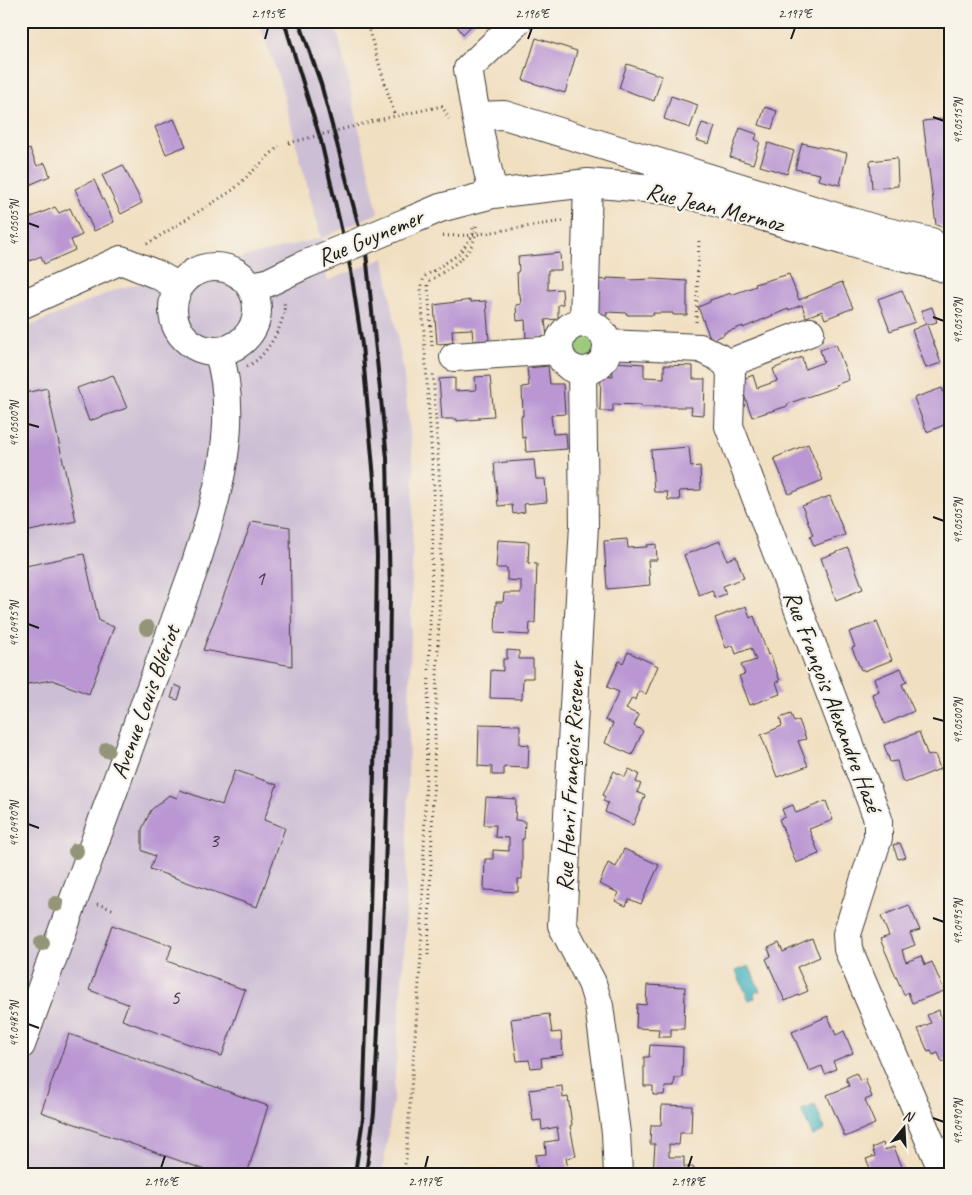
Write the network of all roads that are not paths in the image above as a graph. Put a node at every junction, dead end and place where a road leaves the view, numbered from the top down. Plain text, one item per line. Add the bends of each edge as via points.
1 (518, 21) edge
2 (468, 122) junction
3 (588, 183) junction
4 (477, 197) junction
5 (947, 268) edge
6 (250, 286) junction
7 (179, 287) junction
8 (21, 305) edge
9 (584, 323) junction
10 (810, 332) dead end
11 (607, 344) junction
12 (218, 350) junction
13 (558, 350) junction
14 (440, 358) road end
15 (727, 364) junction
16 (582, 371) junction
17 (21, 1045) edge
18 (618, 1174) edge
19 (944, 1174) edge

1 - 2 street via 468,69
2 - 4 street
2 - 5 street, Rue Jean Mermoz via 504,115 876,229 931,242
3 - 4 street, Rue Jean Mermoz
3 - 5 street, Rue Jean Mermoz via 667,190 701,198 888,254
3 - 9 street
4 - 6 street, Rue Guynemer, bridge via 440,208 304,265 267,284
6 - 7 street via 228,269 214,267 188,276
6 - 12 street via 256,314 252,327 244,339 232,347
7 - 8 street via 121,260
7 - 12 street via 174,299 176,325 193,345 205,350
9 - 11 street via 596,327
9 - 13 street via 575,324 562,334
10 - 15 street
11 - 15 street via 700,348
11 - 16 street via 603,360 590,370
12 - 17 street, Avenue Louis Blériot via 224,367 227,404 224,461 212,514
13 - 14 street
13 - 16 street via 569,367
15 - 19 street, Rue François Alexandre Hazé via 731,373 729,426 878,819 878,838 847,934 848,949
16 - 18 street, Rue Henri François Riesener via 584,525 562,925 592,983 599,1006 616,1133

